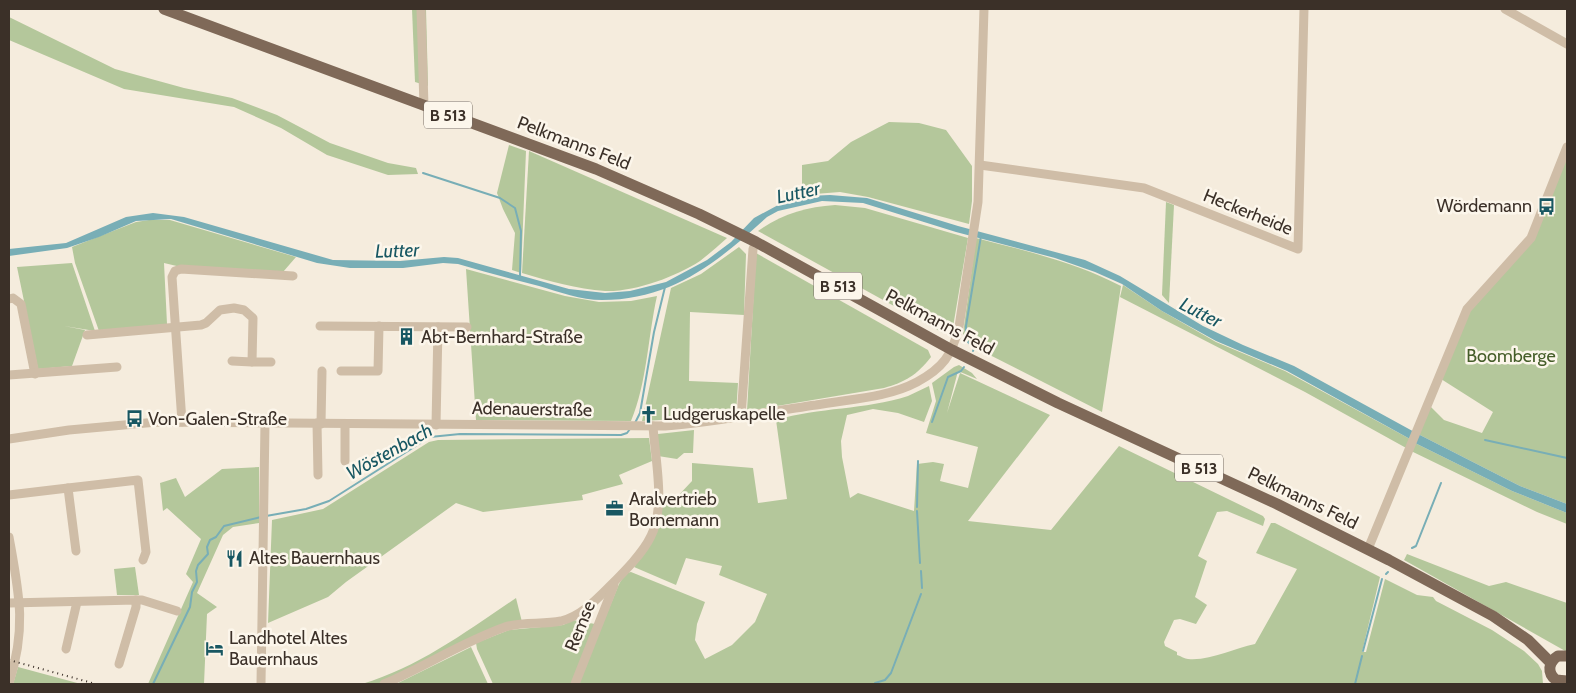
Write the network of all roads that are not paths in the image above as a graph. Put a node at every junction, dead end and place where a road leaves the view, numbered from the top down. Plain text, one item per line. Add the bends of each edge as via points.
1 (164, 9) edge
2 (421, 9) edge
3 (984, 9) edge
4 (1304, 9) edge
5 (1505, 9) edge
6 (1567, 44) edge
7 (424, 106) junction
8 (1567, 147) edge
9 (980, 165) junction
10 (753, 240) junction
11 (293, 276) dead end
12 (9, 299) edge
13 (320, 326) dead end
14 (379, 326) junction
15 (176, 327) junction
16 (438, 327) junction
17 (467, 327) dead end
18 (87, 336) dead end
19 (952, 350) junction
20 (232, 361) dead end
21 (252, 362) junction
22 (271, 362) dead end
23 (117, 367) dead end
24 (322, 371) dead end
25 (341, 371) dead end
26 (35, 374) junction
27 (9, 375) edge
28 (741, 417) junction
29 (182, 422) junction
30 (264, 422) junction
31 (319, 423) junction
32 (345, 424) junction
33 (436, 425) junction
34 (653, 426) junction
35 (9, 439) edge
36 (345, 461) dead end
37 (318, 475) dead end
38 (68, 488) junction
39 (9, 495) edge
40 (9, 537) edge
41 (1368, 549) junction
42 (76, 551) dead end
43 (143, 560) dead end
44 (616, 580) junction
45 (136, 600) junction
46 (20, 602) junction
47 (77, 602) junction
48 (9, 603) edge
49 (177, 611) dead end
50 (66, 649) dead end
51 (1559, 658) edge
52 (119, 664) dead end
53 (1558, 682) edge
54 (9, 683) edge
55 (261, 684) edge
56 (384, 684) edge
57 (575, 684) edge

1 - 7 main road, Pelkmanns Feld / B 513
2 - 7 street
3 - 9 street
4 - 9 street, Heckerheide via 1298,249 1144,188
5 - 6 street
7 - 10 main road, Pelkmanns Feld / B 513 via 596,169
8 - 41 street via 1531,238 1467,309
9 - 19 street via 976,223 959,327
10 - 19 main road, Pelkmanns Feld / B 513
10 - 28 street
11 - 15 street via 175,271 172,277
12 - 26 street via 13,298 20,304
13 - 14 street
14 - 16 street
14 - 25 street via 378,371
15 - 18 street
15 - 21 street via 201,325 220,310 244,310 252,318
15 - 29 street
16 - 17 street
16 - 33 street
19 - 28 street, Adenauerstraße via 947,359 926,376 893,392
19 - 41 main road, Pelkmanns Feld / B 513
20 - 21 street
21 - 22 street
23 - 26 street
24 - 31 street
26 - 27 street
28 - 34 street, Adenauerstraße
29 - 30 street, Adenauerstraße
29 - 35 street, Adenauerstraße via 69,430
30 - 31 street, Adenauerstraße
30 - 55 street
31 - 32 street, Adenauerstraße
31 - 37 street
32 - 33 street, Adenauerstraße
32 - 36 street
33 - 34 street, Adenauerstraße
34 - 44 street via 658,496 656,523 645,546
38 - 39 street
38 - 42 street
38 - 43 street via 138,480 146,552
40 - 46 street
41 - 51 main road, Pelkmanns Feld / B 513 via 1493,616
44 - 56 street via 578,615 562,621 508,626
44 - 57 street, Remse
45 - 47 street
45 - 49 street
45 - 52 street
46 - 47 street
46 - 48 street
46 - 54 street via 20,637
47 - 50 street
51 - 53 main road via 1550,673

